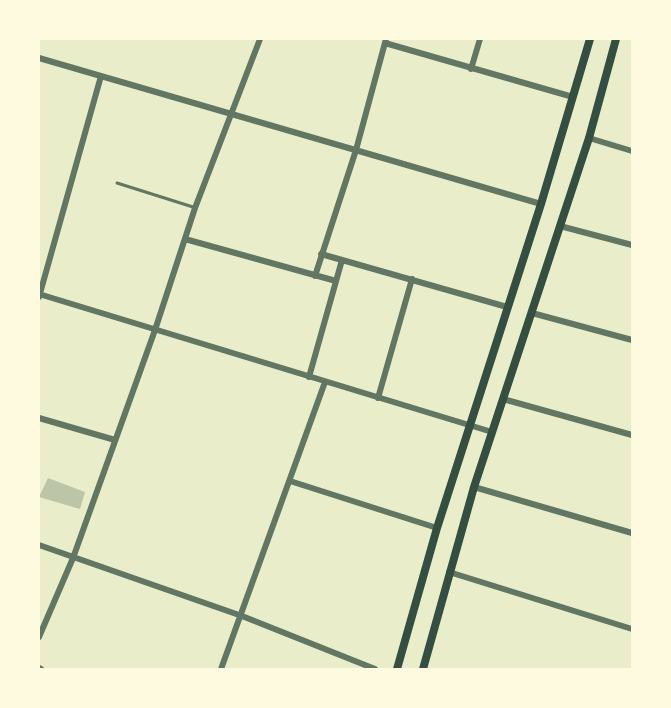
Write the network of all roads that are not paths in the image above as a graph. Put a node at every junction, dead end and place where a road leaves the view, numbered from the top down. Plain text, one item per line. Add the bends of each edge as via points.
1 (260, 39) edge
2 (480, 39) edge
3 (590, 39) edge
4 (616, 39) edge
5 (386, 41) edge
6 (39, 58) edge
7 (471, 69) junction
8 (101, 76) junction
9 (573, 97) junction
10 (230, 113) junction
11 (588, 138) junction
12 (356, 150) junction
13 (632, 151) edge
14 (117, 183) dead end
15 (541, 204) junction
16 (195, 208) junction
17 (560, 226) junction
18 (185, 239) junction
19 (632, 245) edge
20 (321, 254) junction
21 (342, 260) junction
22 (315, 276) junction
23 (412, 279) junction
24 (336, 281) junction
25 (39, 295) edge
26 (507, 307) junction
27 (532, 313) junction
28 (155, 330) junction
29 (632, 340) edge
30 (309, 377) junction
31 (325, 382) junction
32 (378, 398) junction
33 (503, 399) junction
34 (39, 418) edge
35 (469, 426) junction
36 (492, 432) junction
37 (632, 435) edge
38 (115, 440) junction
39 (290, 482) junction
40 (474, 487) junction
41 (437, 528) junction
42 (632, 533) edge
43 (39, 545) edge
44 (73, 558) junction
45 (448, 572) junction
46 (242, 616) junction
47 (632, 629) edge
48 (39, 637) edge
49 (221, 669) edge
50 (375, 669) edge
51 (397, 669) edge
52 (423, 669) edge

1 - 10 street
2 - 7 street
3 - 9 main road
4 - 11 main road
5 - 7 street
5 - 12 street
6 - 8 street
7 - 9 street
8 - 10 street
8 - 25 street
9 - 15 main road
10 - 12 street
10 - 16 street
11 - 13 street
11 - 17 main road
12 - 15 street
12 - 20 street
14 - 16 lane
15 - 26 main road
16 - 18 street
17 - 19 street
17 - 27 main road
18 - 22 street
18 - 28 street
20 - 21 street
20 - 22 street
21 - 23 street
21 - 24 street
22 - 24 street
23 - 26 street
23 - 32 street
24 - 30 street
25 - 28 street
26 - 35 main road
27 - 29 street
27 - 33 main road
28 - 30 street
28 - 38 street
30 - 31 street
31 - 32 street
31 - 39 street
32 - 35 street
33 - 36 main road
33 - 37 street
34 - 38 street
35 - 36 street
35 - 41 main road
36 - 40 main road
38 - 44 street
39 - 41 street
39 - 46 street
40 - 42 street
40 - 45 main road
41 - 51 main road
43 - 44 street
44 - 46 street
44 - 48 street
45 - 47 street
45 - 52 main road
46 - 49 street
46 - 50 street

